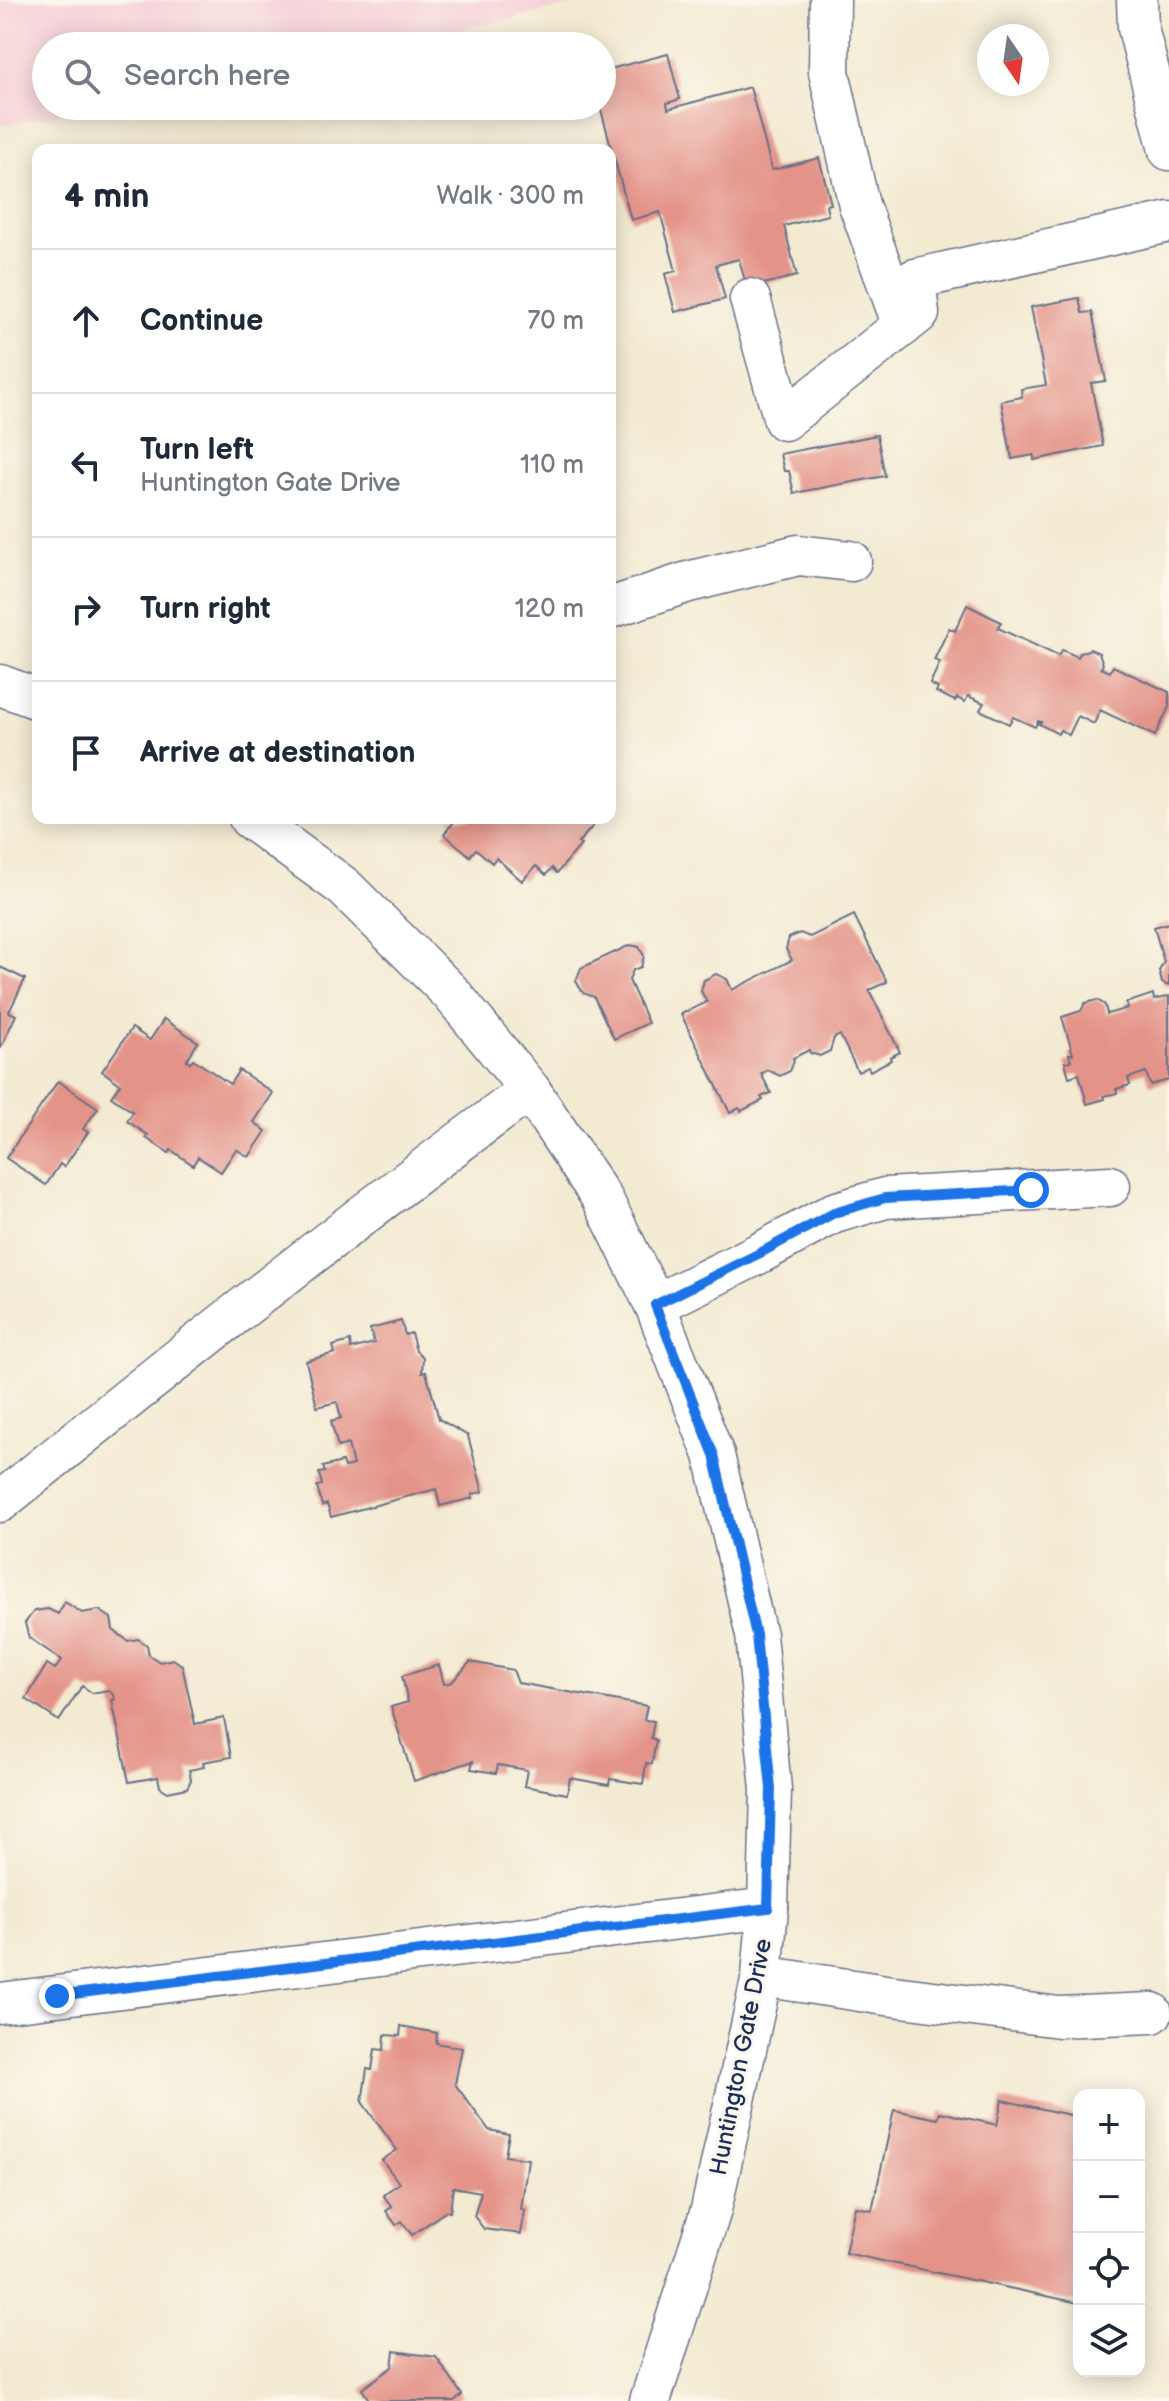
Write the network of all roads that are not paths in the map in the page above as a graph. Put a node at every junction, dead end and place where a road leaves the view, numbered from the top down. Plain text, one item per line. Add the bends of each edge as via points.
1 (830, 0) edge
2 (1137, 0) edge
3 (1169, 150) edge
4 (1169, 222) edge
5 (750, 299) dead end
6 (903, 326) junction
7 (851, 561) dead end
8 (616, 606) edge
9 (0, 685) edge
10 (32, 697) edge
11 (257, 824) edge
12 (530, 1090) junction
13 (1110, 1186) dead end
14 (655, 1305) junction
15 (0, 1502) edge
16 (768, 1908) junction
17 (762, 1976) junction
18 (0, 2003) edge
19 (1152, 2013) dead end
20 (650, 2401) edge

1 - 6 street via 829,72 835,102 859,205
2 - 3 street via 1138,28
4 - 6 street via 915,279 919,313
5 - 6 street via 784,420
7 - 8 street via 798,555
9 - 10 street
11 - 12 street, Huntington Gate Drive via 344,887 451,993
12 - 14 street, Huntington Gate Drive via 603,1200
12 - 15 street via 160,1372
13 - 14 street via 885,1198 834,1213
14 - 16 street, Huntington Gate Drive via 714,1455 756,1635 771,1789
16 - 17 street, Huntington Gate Drive
16 - 18 street
17 - 19 street via 1059,2017
17 - 20 street, Huntington Gate Drive via 711,2210

